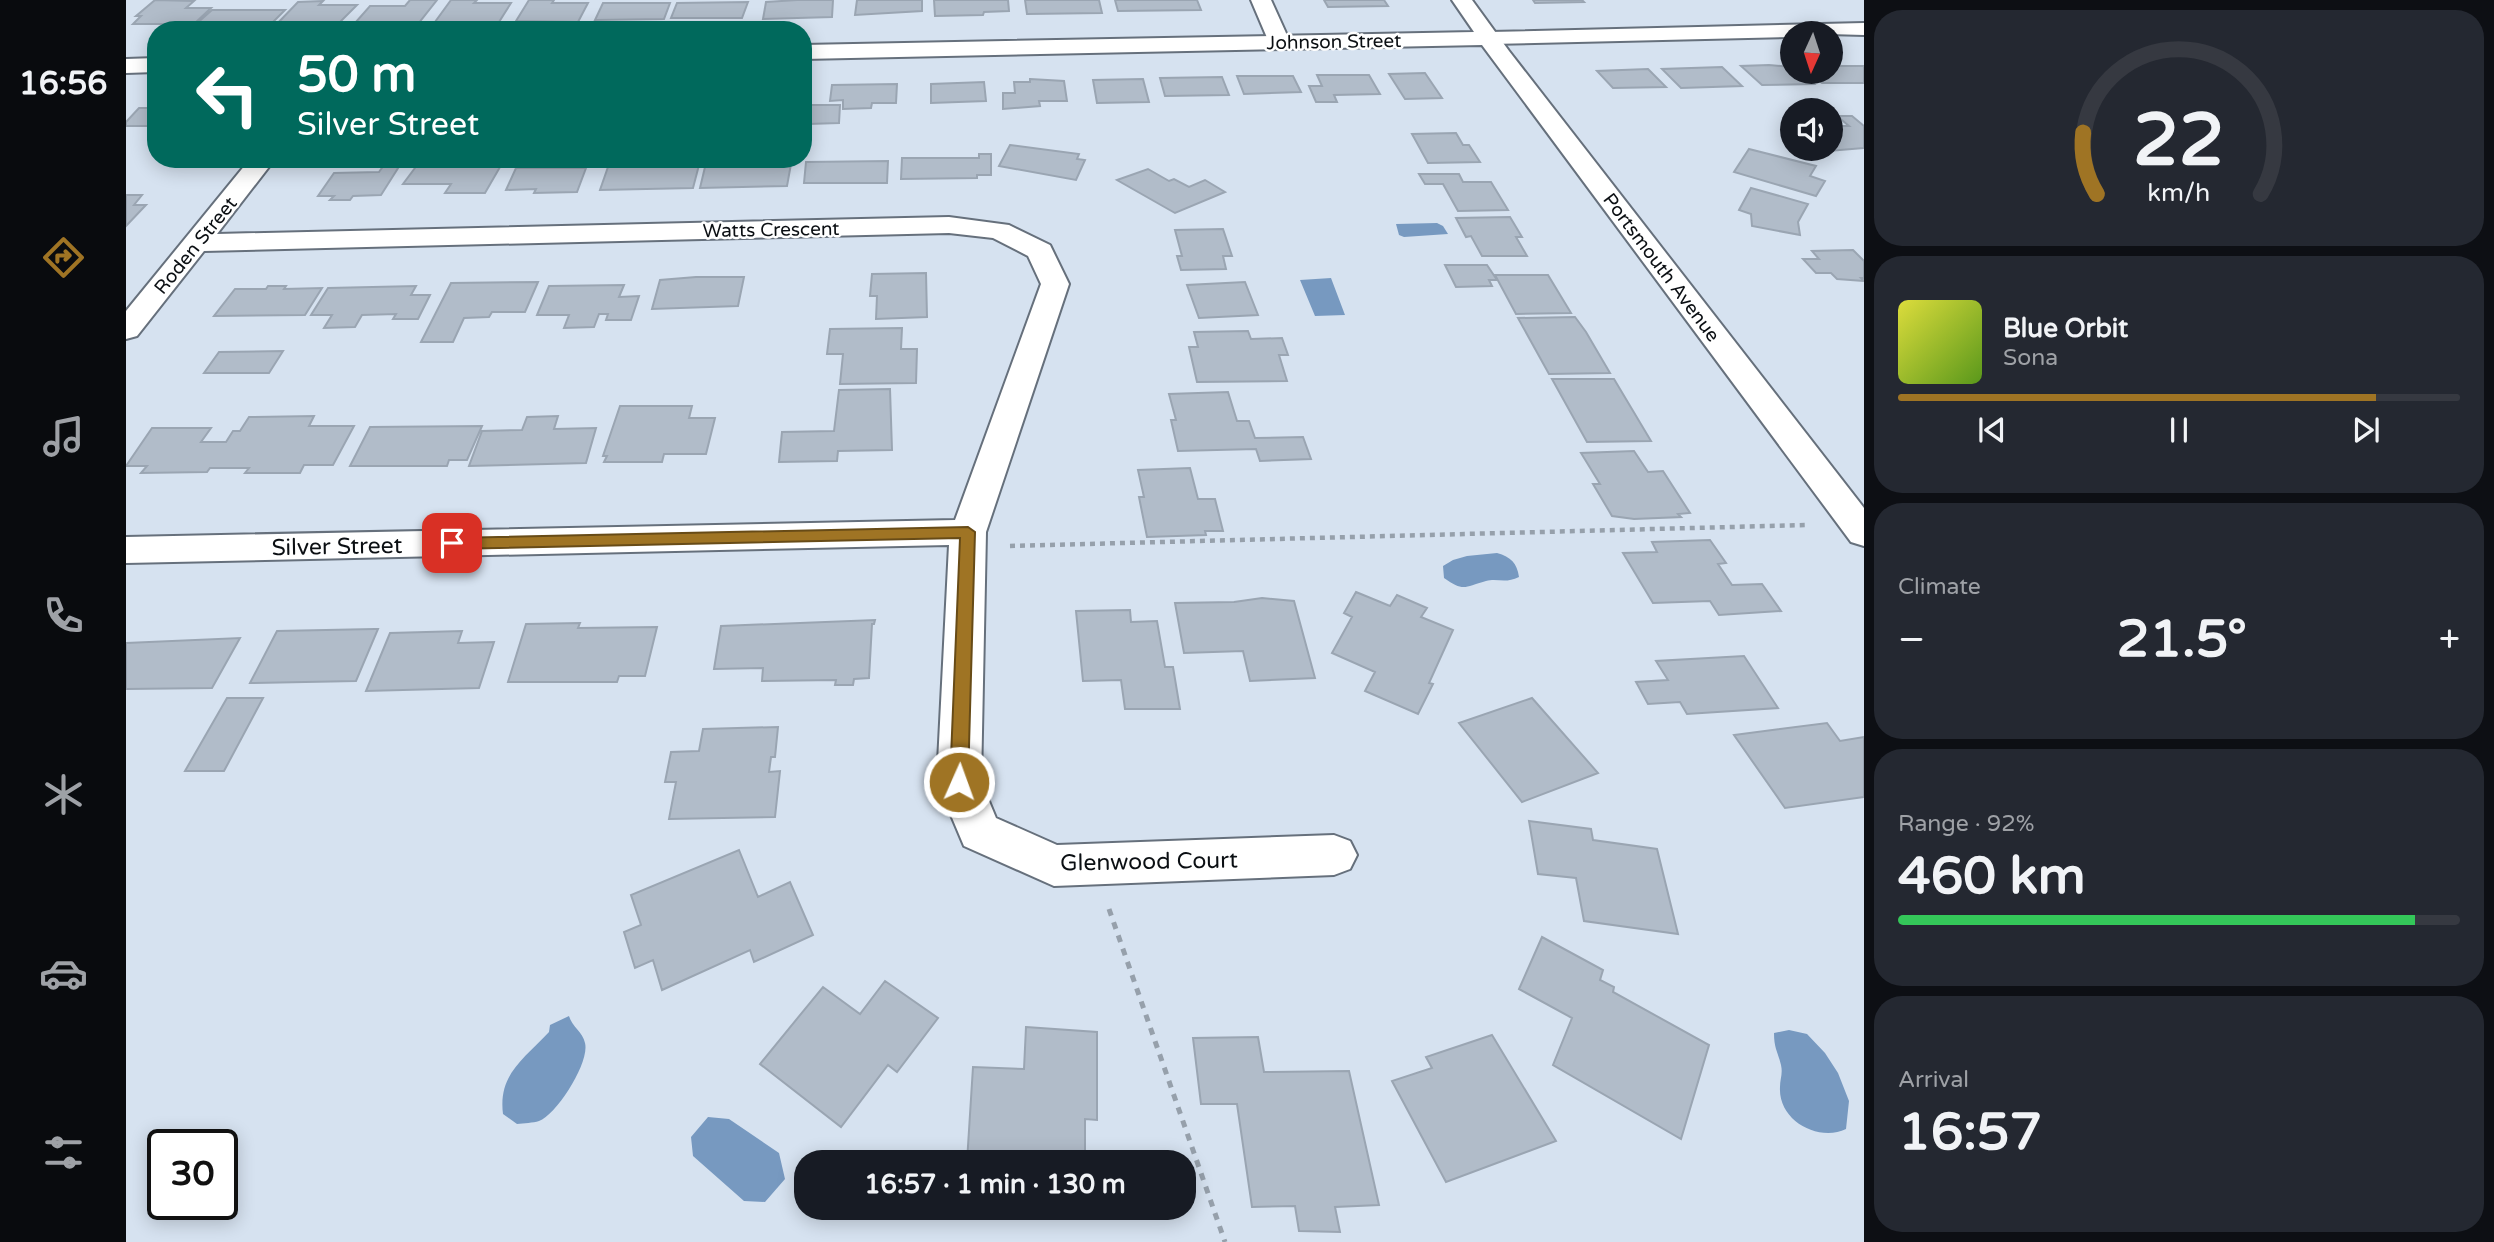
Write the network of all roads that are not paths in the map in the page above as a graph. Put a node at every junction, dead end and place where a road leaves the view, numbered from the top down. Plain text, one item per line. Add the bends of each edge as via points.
1 (1261, 0) edge
2 (1462, 0) edge
3 (1864, 29) edge
4 (1490, 38) junction
5 (1279, 42) junction
6 (812, 52) edge
7 (147, 65) edge
8 (126, 66) edge
9 (256, 168) edge
10 (197, 243) junction
11 (126, 330) edge
12 (1860, 528) edge
13 (967, 540) junction
14 (126, 550) edge
15 (1334, 855) dead end

1 - 5 street
2 - 4 street, Portsmouth Avenue
3 - 4 street, Johnson Street
4 - 5 street, Johnson Street
4 - 12 street, Portsmouth Avenue
5 - 6 street, Johnson Street
7 - 8 street
9 - 10 street, Roden Street
10 - 11 street, Roden Street
10 - 13 street, Watts Crescent via 949,225 999,231 1040,251 1055,284
13 - 14 street, Silver Street
13 - 15 street, Glenwood Court via 959,782 980,832 1054,866

